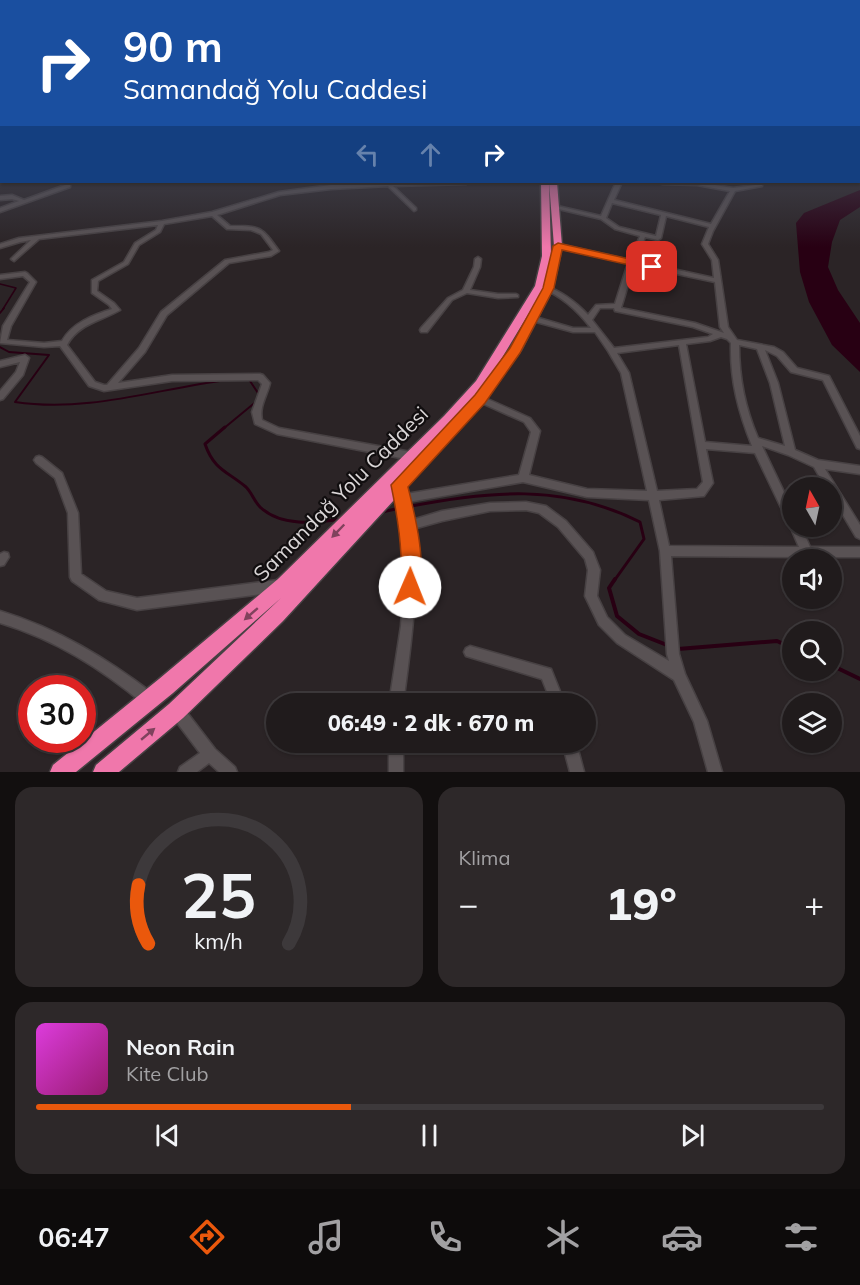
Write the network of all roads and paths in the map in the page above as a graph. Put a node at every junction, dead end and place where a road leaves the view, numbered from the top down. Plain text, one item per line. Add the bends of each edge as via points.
1 (427, 183) edge
2 (545, 183) edge
3 (554, 183) edge
4 (619, 183) edge
5 (697, 183) edge
6 (388, 184) junction
7 (760, 185) dead end
8 (68, 186) dead end
9 (733, 190) junction
10 (0, 198) edge
11 (23, 201) junction
12 (611, 201) junction
13 (553, 207) junction
14 (414, 209) dead end
15 (0, 210) edge
16 (664, 213) junction
17 (213, 214) junction
18 (603, 218) junction
19 (162, 223) junction
20 (713, 226) junction
21 (644, 235) junction
22 (37, 238) junction
23 (0, 246) edge
24 (558, 246) junction
25 (14, 259) dead end
26 (478, 259) dead end
27 (632, 262) junction
28 (0, 277) edge
29 (718, 281) junction
30 (544, 287) junction
31 (466, 291) junction
32 (516, 296) dead end
33 (617, 306) junction
34 (532, 318) junction
35 (588, 321) junction
36 (424, 330) dead end
37 (596, 330) junction
38 (720, 334) junction
39 (732, 339) junction
40 (682, 342) junction
41 (64, 343) junction
42 (760, 347) junction
43 (614, 351) junction
44 (0, 364) edge
45 (110, 387) junction
46 (0, 397) edge
47 (480, 399) junction
48 (701, 445) junction
49 (860, 445) edge
50 (758, 446) junction
51 (791, 452) junction
52 (411, 456) junction
53 (39, 460) dead end
54 (817, 464) junction
55 (860, 470) edge
56 (523, 478) junction
57 (399, 485) junction
58 (652, 496) junction
59 (782, 498) edge
60 (405, 511) junction
61 (860, 534) edge
62 (665, 551) junction
63 (860, 552) edge
64 (842, 553) edge
65 (782, 555) edge
66 (284, 585) junction
67 (0, 617) edge
68 (470, 652) dead end
69 (679, 675) junction
70 (397, 693) edge
71 (554, 693) edge
72 (150, 700) junction
73 (176, 711) junction
74 (396, 753) edge
75 (572, 753) edge
76 (210, 754) junction
77 (60, 772) edge
78 (104, 772) edge
79 (185, 772) edge
80 (230, 772) edge
81 (396, 772) edge
82 (577, 772) edge
83 (715, 772) edge

1 - 6 street
2 - 30 highway, Samandağ Yolu Caddesi
3 - 13 highway, Samandağ Yolu Caddesi
4 - 12 street
5 - 9 street
6 - 14 street
6 - 17 street via 279,194
7 - 9 street
8 - 11 street
9 - 20 street
10 - 11 street
11 - 15 street
12 - 16 street
12 - 18 street
13 - 18 street
13 - 24 highway, Samandağ Yolu Caddesi
16 - 20 street
16 - 21 street via 658,238
17 - 19 street
17 - 45 street via 229,228 252,228 263,233 276,251 227,261 165,314 142,350
18 - 21 street via 617,228
19 - 22 street
19 - 41 street via 158,231 137,244 126,263 95,280 94,292 116,310 96,317 66,337
20 - 29 street via 705,244 715,260
21 - 27 street
22 - 23 street
22 - 25 street
24 - 27 street
24 - 30 highway, Samandağ Yolu Caddesi
26 - 31 street
27 - 29 street
27 - 33 street
28 - 41 street via 25,274 33,282 7,326 3,342
29 - 39 street via 724,327
30 - 34 highway, Samandağ Yolu Caddesi
30 - 35 street via 558,292
30 - 52 highway, Samandağ Yolu Caddesi via 480,384
31 - 32 street
31 - 36 street via 450,299
33 - 35 street via 598,306
33 - 38 street via 633,314 695,325
34 - 37 street via 573,330
34 - 47 highway, Samandağ Yolu Caddesi
35 - 37 street
37 - 43 street
38 - 39 street
38 - 40 street
39 - 42 street
39 - 50 street via 744,410
40 - 43 street
40 - 48 street
41 - 45 street via 92,384
42 - 49 street via 780,354 794,370 826,378
42 - 51 street via 774,383
43 - 58 street via 626,373
44 - 46 street via 26,358 20,373
45 - 52 street via 172,378 260,377 266,382 265,394 255,408 258,422 277,431
47 - 56 street via 527,420 536,431
47 - 57 highway, Samandağ Yolu Caddesi
48 - 50 street
48 - 58 street via 708,483 700,493
50 - 51 street
50 - 59 street
51 - 54 street
52 -> 66 highway, Samandağ Yolu Caddesi
53 - 66 street via 59,476 73,513 76,577 103,596 137,604
54 - 55 street
54 - 61 street
56 - 58 street via 587,493
56 - 60 street
57 - 60 street
57 - 73 highway, Samandağ Yolu Caddesi via 277,615
58 - 62 street
60 - 69 street via 442,516 490,507 526,506 542,510 562,524 589,556 594,570 591,596 603,621 621,639
60 - 70 street via 411,570
62 - 65 street
62 - 69 street via 673,654
63 - 64 street
66 -> 72 highway, Samandağ Yolu Caddesi
67 - 72 street via 30,625 81,650
68 - 71 street via 546,674
69 - 83 street via 700,721
72 - 77 highway, Samandağ Yolu Caddesi
73 - 76 street
78 -> 73 highway, Samandağ Yolu Caddesi
74 - 81 street
75 - 82 street
76 - 79 street
76 - 80 street

